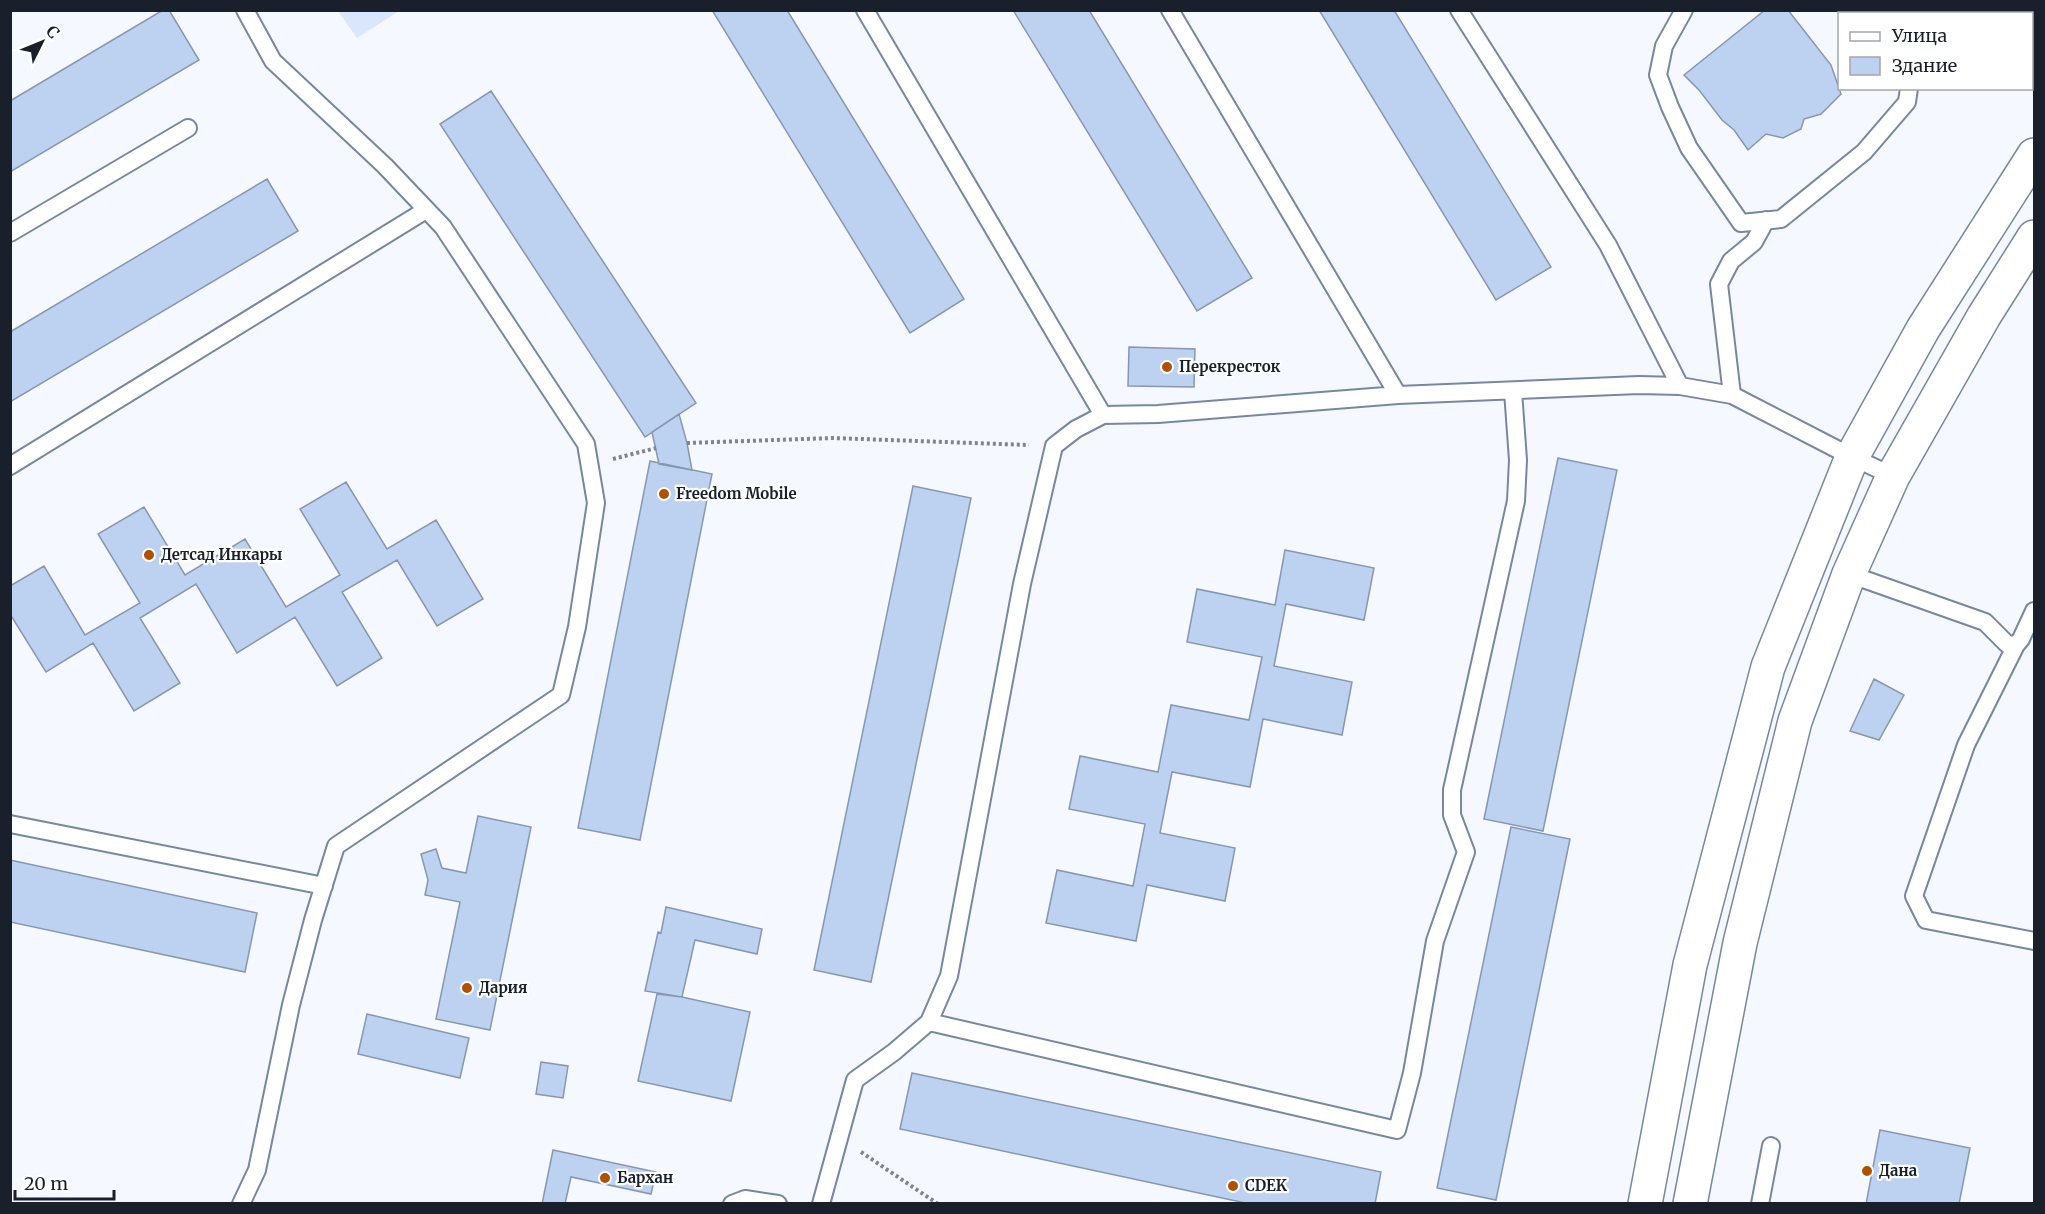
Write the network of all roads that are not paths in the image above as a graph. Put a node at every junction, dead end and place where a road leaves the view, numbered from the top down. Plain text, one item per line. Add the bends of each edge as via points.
1 (245, 10) edge
2 (865, 10) edge
3 (1170, 10) edge
4 (1459, 10) edge
5 (1684, 10) edge
6 (1909, 90) edge
7 (188, 128) dead end
8 (2034, 155) edge
9 (426, 210) junction
10 (1766, 220) junction
11 (10, 233) edge
12 (2034, 237) edge
13 (1680, 386) junction
14 (1513, 391) junction
15 (1398, 395) junction
16 (1732, 395) junction
17 (1103, 415) junction
18 (1852, 457) junction
19 (10, 466) edge
20 (1893, 476) junction
21 (1849, 574) junction
22 (2034, 611) edge
23 (2016, 645) junction
24 (10, 824) edge
25 (324, 886) junction
26 (2034, 941) edge
27 (929, 1022) junction
28 (1772, 1146) dead end
29 (241, 1203) edge
30 (732, 1203) edge
31 (778, 1203) edge
32 (821, 1203) edge
33 (1645, 1203) edge
34 (1690, 1203) edge
35 (1760, 1203) edge

1 - 9 lane via 273,61
2 - 17 lane
3 - 15 lane
4 - 13 lane via 1608,245
5 - 10 lane via 1664,46 1658,75 1670,107 1689,148 1741,223
6 - 10 lane via 1907,102 1864,152 1781,219
7 - 11 lane
8 - 18 main road via 1923,329
9 - 19 lane
9 - 25 lane via 443,227 586,444 596,503 577,627 561,695 336,846
10 - 16 lane via 1754,242 1731,261 1719,284
12 - 20 main road
13 - 14 lane
13 - 16 lane
14 - 15 lane
14 - 27 lane via 1518,460 1516,501 1452,790 1452,815 1466,852 1435,941 1412,1073 1397,1130
15 - 17 lane
16 - 18 lane
17 - 27 lane via 1054,446 1022,584 949,976
18 - 20 lane
18 - 33 main road via 1768,667 1690,964
20 - 21 main road
21 - 23 lane via 1985,621 2007,644
21 - 34 main road via 1794,721 1740,943
22 - 23 lane
23 - 26 lane via 1966,745 1914,896 1926,920
24 - 25 lane
25 - 29 lane via 291,1005 257,1170
27 - 32 lane via 855,1080
28 - 35 lane
30 - 31 lane via 745,1199

